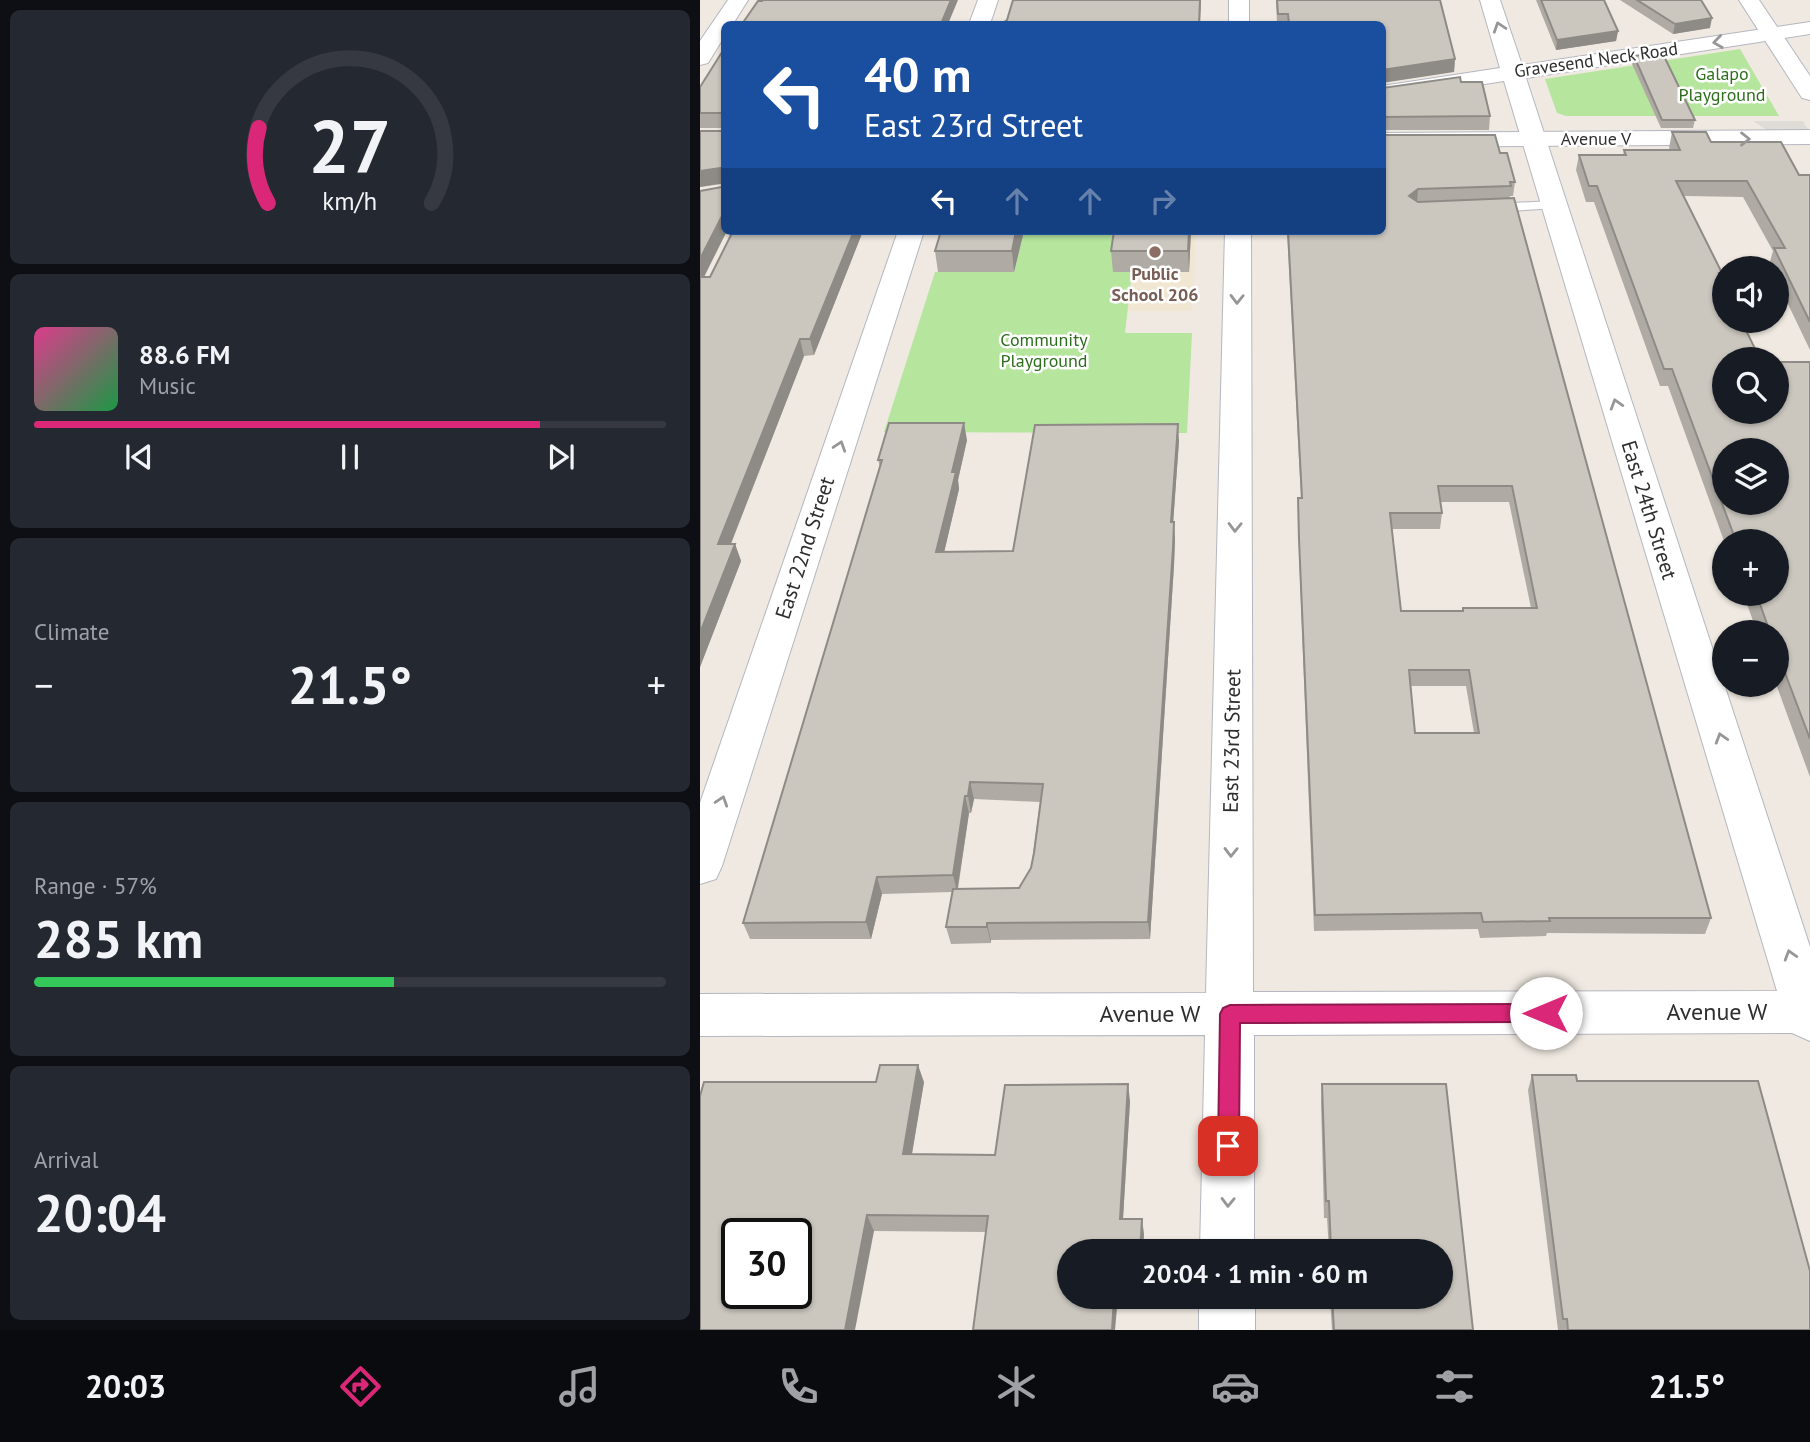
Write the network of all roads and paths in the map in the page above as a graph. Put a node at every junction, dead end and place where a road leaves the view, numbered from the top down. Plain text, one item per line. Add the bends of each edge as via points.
1 (738, 0) edge
2 (988, 0) edge
3 (1239, 0) edge
4 (1490, 0) edge
5 (1749, 0) edge
6 (724, 21) edge
7 (981, 21) edge
8 (1239, 21) edge
9 (721, 26) edge
10 (1810, 28) edge
11 (1771, 34) junction
12 (700, 58) edge
13 (1514, 72) junction
14 (1386, 92) edge
15 (1810, 93) edge
16 (1810, 137) edge
17 (1533, 139) junction
18 (1386, 140) edge
19 (1553, 205) junction
20 (1482, 208) edge
21 (910, 235) edge
22 (1238, 235) edge
23 (700, 866) edge
24 (1230, 1014) junction
25 (700, 1015) edge
26 (1809, 1015) edge
27 (1227, 1239) edge
28 (1227, 1309) edge
29 (1227, 1330) edge

1 - 6 street
2 - 7 street
3 - 8 street
13 -> 4 street, East 24th Street
5 - 11 street
9 - 12 street
10 - 11 street, Gravesend Neck Road
11 -> 13 street, Gravesend Neck Road
11 - 15 street
13 - 14 street, Gravesend Neck Road
13 - 17 street, East 24th Street
17 -> 16 street, Avenue V
17 - 18 street, Avenue V
17 - 19 street, East 24th Street
19 - 20 lane
26 -> 19 street, East 24th Street
23 -> 21 street, East 22nd Street
22 -> 24 street, East 23rd Street
24 - 25 street, Avenue W
24 - 26 street, Avenue W
24 -> 27 street, East 23rd Street
28 - 29 street

